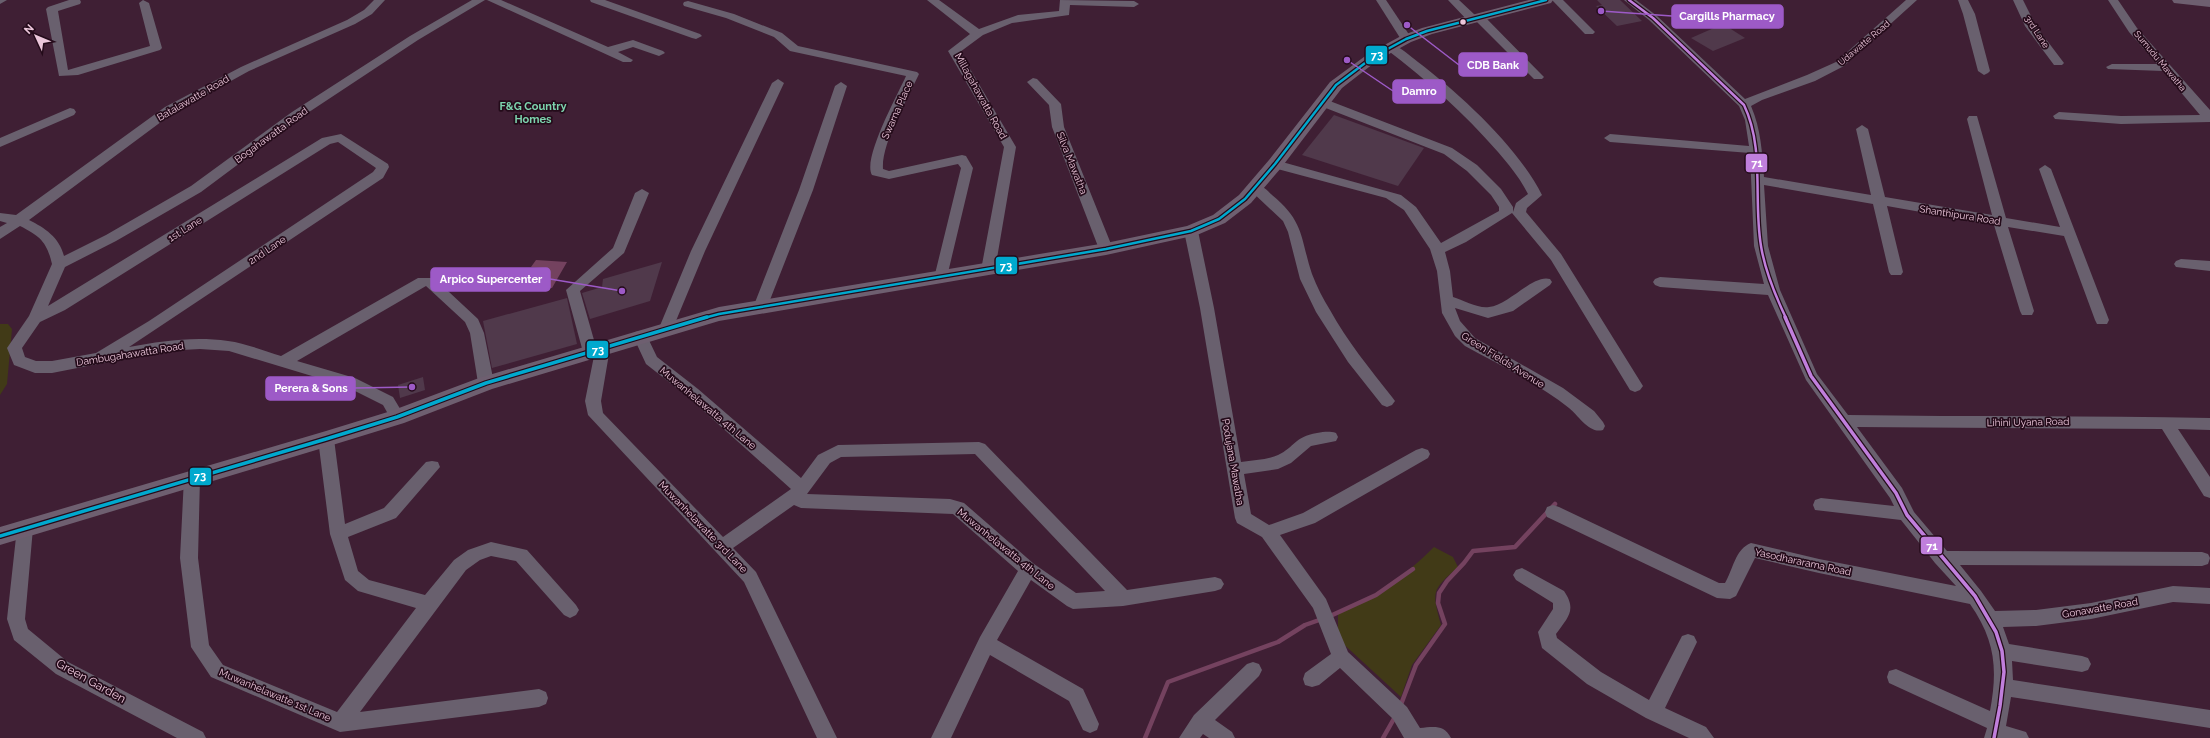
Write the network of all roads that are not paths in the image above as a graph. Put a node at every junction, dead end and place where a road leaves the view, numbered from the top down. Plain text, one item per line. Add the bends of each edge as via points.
1 (74, 0) edge
2 (380, 0) edge
3 (480, 0) edge
4 (492, 0) edge
5 (595, 0) edge
6 (932, 0) edge
7 (1381, 0) edge
8 (1453, 0) edge
9 (1546, 0) edge
10 (1557, 0) edge
11 (1629, 0) edge
12 (1912, 0) edge
13 (1963, 0) edge
14 (2018, 0) edge
15 (2113, 0) edge
16 (2180, 0) edge
17 (1066, 1) edge
18 (144, 3) dead end
19 (2210, 3) edge
20 (688, 4) dead end
21 (1134, 4) dead end
22 (1476, 18) junction
23 (1589, 32) dead end
24 (978, 34) junction
25 (696, 36) dead end
26 (1398, 43) junction
27 (609, 52) junction
28 (659, 53) dead end
29 (627, 60) dead end
30 (2058, 63) dead end
31 (2112, 67) dead end
32 (2165, 68) junction
33 (1984, 71) dead end
34 (1538, 76) dead end
35 (1033, 82) dead end
36 (778, 83) dead end
37 (841, 86) dead end
38 (2210, 99) edge
39 (1322, 102) junction
40 (2195, 103) junction
41 (1744, 105) junction
42 (70, 112) dead end
43 (2059, 116) dead end
44 (2210, 118) edge
45 (1973, 119) dead end
46 (1862, 129) dead end
47 (335, 138) joint
48 (1610, 138) dead end
49 (0, 143) edge
50 (1756, 150) junction
51 (1276, 164) junction
52 (2046, 170) dead end
53 (1758, 180) junction
54 (1255, 187) junction
55 (642, 193) dead end
56 (1879, 202) junction
57 (0, 217) edge
58 (18, 220) junction
59 (2000, 222) junction
60 (1191, 231) junction
61 (2070, 233) junction
62 (0, 234) edge
63 (1106, 250) junction
64 (1438, 250) junction
65 (59, 264) junction
66 (2181, 264) dead end
67 (2210, 266) edge
68 (988, 270) junction
69 (1896, 272) dead end
70 (941, 278) junction
71 (1545, 282) dead end
72 (1660, 282) dead end
73 (1773, 290) junction
74 (1447, 300) junction
75 (761, 305) junction
76 (2027, 311) dead end
77 (35, 318) junction
78 (2102, 320) dead end
79 (666, 328) junction
80 (640, 336) junction
81 (597, 350) junction
82 (98, 359) junction
83 (281, 363) junction
84 (486, 383) junction
85 (1635, 386) dead end
86 (1387, 401) dead end
87 (397, 417) junction
88 (1846, 422) junction
89 (2166, 423) junction
90 (2210, 424) edge
91 (1597, 426) dead end
92 (1330, 437) dead end
93 (326, 439) junction
94 (1422, 454) dead end
95 (432, 467) dead end
96 (1234, 469) junction
97 (192, 478) junction
98 (2210, 491) edge
99 (797, 493) junction
100 (1821, 505) dead end
101 (1553, 512) dead end
102 (1907, 514) junction
103 (25, 528) junction
104 (1268, 532) junction
105 (338, 534) junction
106 (0, 536) edge
107 (722, 547) junction
108 (1942, 558) junction
109 (2202, 559) dead end
110 (1028, 569) junction
111 (1522, 575) dead end
112 (1215, 584) dead end
113 (2210, 596) edge
114 (1975, 597) junction
115 (1123, 598) junction
116 (430, 604) junction
117 (570, 610) dead end
118 (1989, 619) junction
119 (1688, 642) dead end
120 (986, 643) junction
121 (2002, 651) junction
122 (1341, 657) junction
123 (2082, 664) dead end
124 (1253, 670) dead end
125 (1896, 678) dead end
126 (1312, 679) dead end
127 (2002, 687) junction
128 (539, 698) dead end
129 (1653, 712) junction
130 (2210, 719) edge
131 (1201, 721) junction
132 (340, 723) junction
133 (1090, 724) dead end
134 (1995, 731) edge
135 (196, 738) edge
136 (827, 738) edge
137 (941, 738) edge
138 (1189, 738) edge
139 (1225, 738) edge
140 (1415, 738) edge
141 (1441, 738) edge
142 (1704, 738) edge
143 (2019, 738) edge

1 - 18 street via 76,2 52,9 63,74 156,48
2 - 58 street, Batalawatte Road via 368,12 351,22 244,69 169,110
3 - 65 street, Bogahawatta Road via 414,38 296,115 196,189 111,238
4 - 27 street
5 - 25 street
6 - 24 street
7 - 26 street
8 - 22 street
9 - 22 main road
10 - 23 street
11 - 41 street via 1653,18 1721,80
12 - 41 street, Udawatte Road via 1840,64
13 - 33 street
14 - 30 street, 3rd Lane via 2031,26
15 - 32 street, Sumudu Mawatha via 2133,30
16 - 19 main road
17 - 21 street
17 - 24 street via 1065,14 1029,16 1007,21
20 - 70 street, Swarna Place via 730,16 778,35 794,49 913,74 881,144 876,160 877,172 889,175 962,159 967,168
22 - 26 main road
22 - 34 street
24 - 68 street, Millagahawatta Road via 954,51 1010,147
26 - 39 main road via 1358,67 1336,85
26 - 85 street via 1481,122 1527,178 1535,195 1521,206 1519,213 1556,257
27 - 28 street via 633,43
27 - 29 street
31 - 32 street
32 - 40 street, Sumudu Mawatha
35 - 63 street, Silva Mawatha via 1055,104 1058,127
36 - 79 street via 698,251
37 - 75 street via 806,190
38 - 40 street
39 - 51 main road
39 - 64 street via 1448,151 1472,168 1496,192 1506,207 1506,213 1461,240
40 - 44 street, Sumudu Mawatha
41 - 50 street via 1751,120
42 - 49 street
43 - 44 street via 2121,120
45 - 59 street
46 - 56 street
47 - 77 street, 1st Lane via 60,306
47 - 82 street, 2nd Lane via 342,138 383,167 378,175 154,325
48 - 50 street
50 - 53 street
51 - 54 main road
51 - 64 street, Green Fields Avenue via 1401,200 1407,204
52 - 61 street
53 - 56 street, Shanthipura Road
53 - 73 street via 1761,246
54 - 60 main road via 1231,211
54 - 86 street via 1280,207 1295,230 1307,278 1322,308 1353,359
55 - 81 street via 619,250 573,290
56 - 59 street, Shanthipura Road
56 - 69 street
57 - 58 street
58 - 62 street, Batalawatte Road
58 - 65 street via 37,228 51,241 56,248
59 - 61 street, Shanthipura Road
59 - 76 street
60 - 63 main road
60 - 96 street, Podujana Mawatha via 1207,308
61 - 78 street
63 - 68 main road
64 - 74 street, Green Fields Avenue
65 - 77 street, Dambugahawatta Road
66 - 67 street
68 - 70 main road
70 - 75 main road
71 - 74 street via 1508,307 1488,313
72 - 73 street
73 - 88 street via 1811,376
74 - 91 street, Green Fields Avenue via 1448,310 1458,331 1470,342 1570,401 1592,418
75 - 79 main road
77 - 82 street, Dambugahawatta Road via 14,348 18,361 35,367
79 - 80 main road
80 - 81 main road
80 - 99 street, Muwanhelawatta 4th Lane via 651,360 693,393
81 - 84 main road
81 - 107 street, Muwanhelawatte 3rd Lane via 593,402 596,416
82 - 83 street, Dambugahawatta Road via 164,346 200,344 229,346
83 - 84 street via 423,281 429,281 470,319 477,333
83 - 87 street, Dambugahawatta Road via 350,382 388,401
84 - 87 main road
87 - 93 main road
88 - 89 street, Lihini Uyana Road
88 - 102 street via 1896,493
89 - 90 street, Lihini Uyana Road
89 - 98 street
92 - 96 street via 1307,441 1285,459 1272,464
93 - 97 main road
93 - 105 street
94 - 104 street via 1309,518
95 - 105 street via 390,513
96 - 104 street, Podujana Mawatha via 1243,518
97 - 103 main road
97 - 132 street, Muwanhelawatte 1st Lane via 189,558 200,647 217,671
99 - 107 street
99 - 110 street, Muwanhelawatta 4th Lane via 801,501 958,508
99 - 115 street via 824,459 838,451 979,448
100 - 102 street
101 - 114 street, Yasodhararama Road via 1717,590 1730,591 1738,578 1742,560 1751,550
102 - 108 street
103 - 106 main road
103 - 135 street, Green Garden via 16,619 20,634 62,668
104 - 122 street via 1320,604
105 - 116 street via 351,575 364,586
107 - 136 street, Muwanhelawatte 3rd Lane via 753,583
108 - 109 street
108 - 114 street
110 - 115 street, Muwanhelawatta 4th Lane via 1073,602
110 - 120 street
111 - 129 street via 1558,596 1562,602 1562,611 1547,632 1548,642 1594,678
112 - 115 street, Muwanhelawatta 4th Lane
113 - 118 street, Gonawatte Road via 2173,594 2091,611 2036,618
114 - 118 street
116 - 117 street via 460,565 474,555 491,549 521,555
116 - 132 street
118 - 121 street
119 - 129 street
120 - 133 street via 1076,695
120 - 137 street
121 - 123 street
121 - 127 street
122 - 126 street
122 - 140 street via 1392,704 1406,721
124 - 131 street
125 - 134 street
127 - 130 street
127 - 134 street
128 - 132 street
129 - 142 street
131 - 138 street
131 - 139 street
134 - 143 street
140 - 141 street via 1438,735

